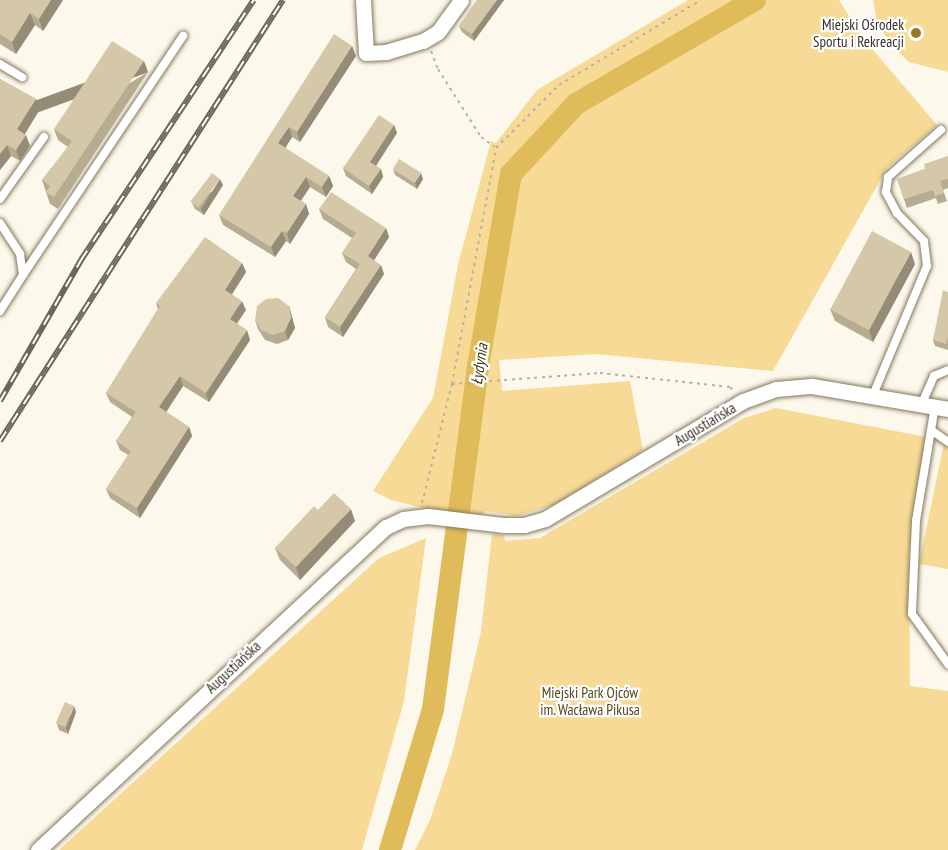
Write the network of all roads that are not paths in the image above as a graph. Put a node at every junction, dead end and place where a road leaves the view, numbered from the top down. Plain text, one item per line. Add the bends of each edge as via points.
1 (363, 0) edge
2 (460, 0) edge
3 (183, 36) dead end
4 (0, 64) edge
5 (22, 77) dead end
6 (941, 130) dead end
7 (44, 137) dead end
8 (0, 199) edge
9 (0, 223) edge
10 (23, 275) junction
11 (0, 311) edge
12 (948, 370) edge
13 (873, 395) junction
14 (935, 406) edge
15 (931, 430) junction
16 (948, 442) edge
17 (948, 664) edge
18 (38, 850) edge

1 - 2 street via 366,53 386,52 423,41 438,32
3 - 10 lane
4 - 5 lane
6 - 13 lane via 888,177 886,192 897,213 924,241 927,266
7 - 8 lane
9 - 10 lane via 20,254
10 - 11 lane
12 - 14 lane via 934,376
13 - 14 street, Augustiańska
13 - 18 street, Augustiańska via 812,386 776,389 743,401 545,519 524,525 443,516 403,519 373,536
14 - 15 lane
15 - 16 lane
15 - 17 lane via 916,521 912,614

